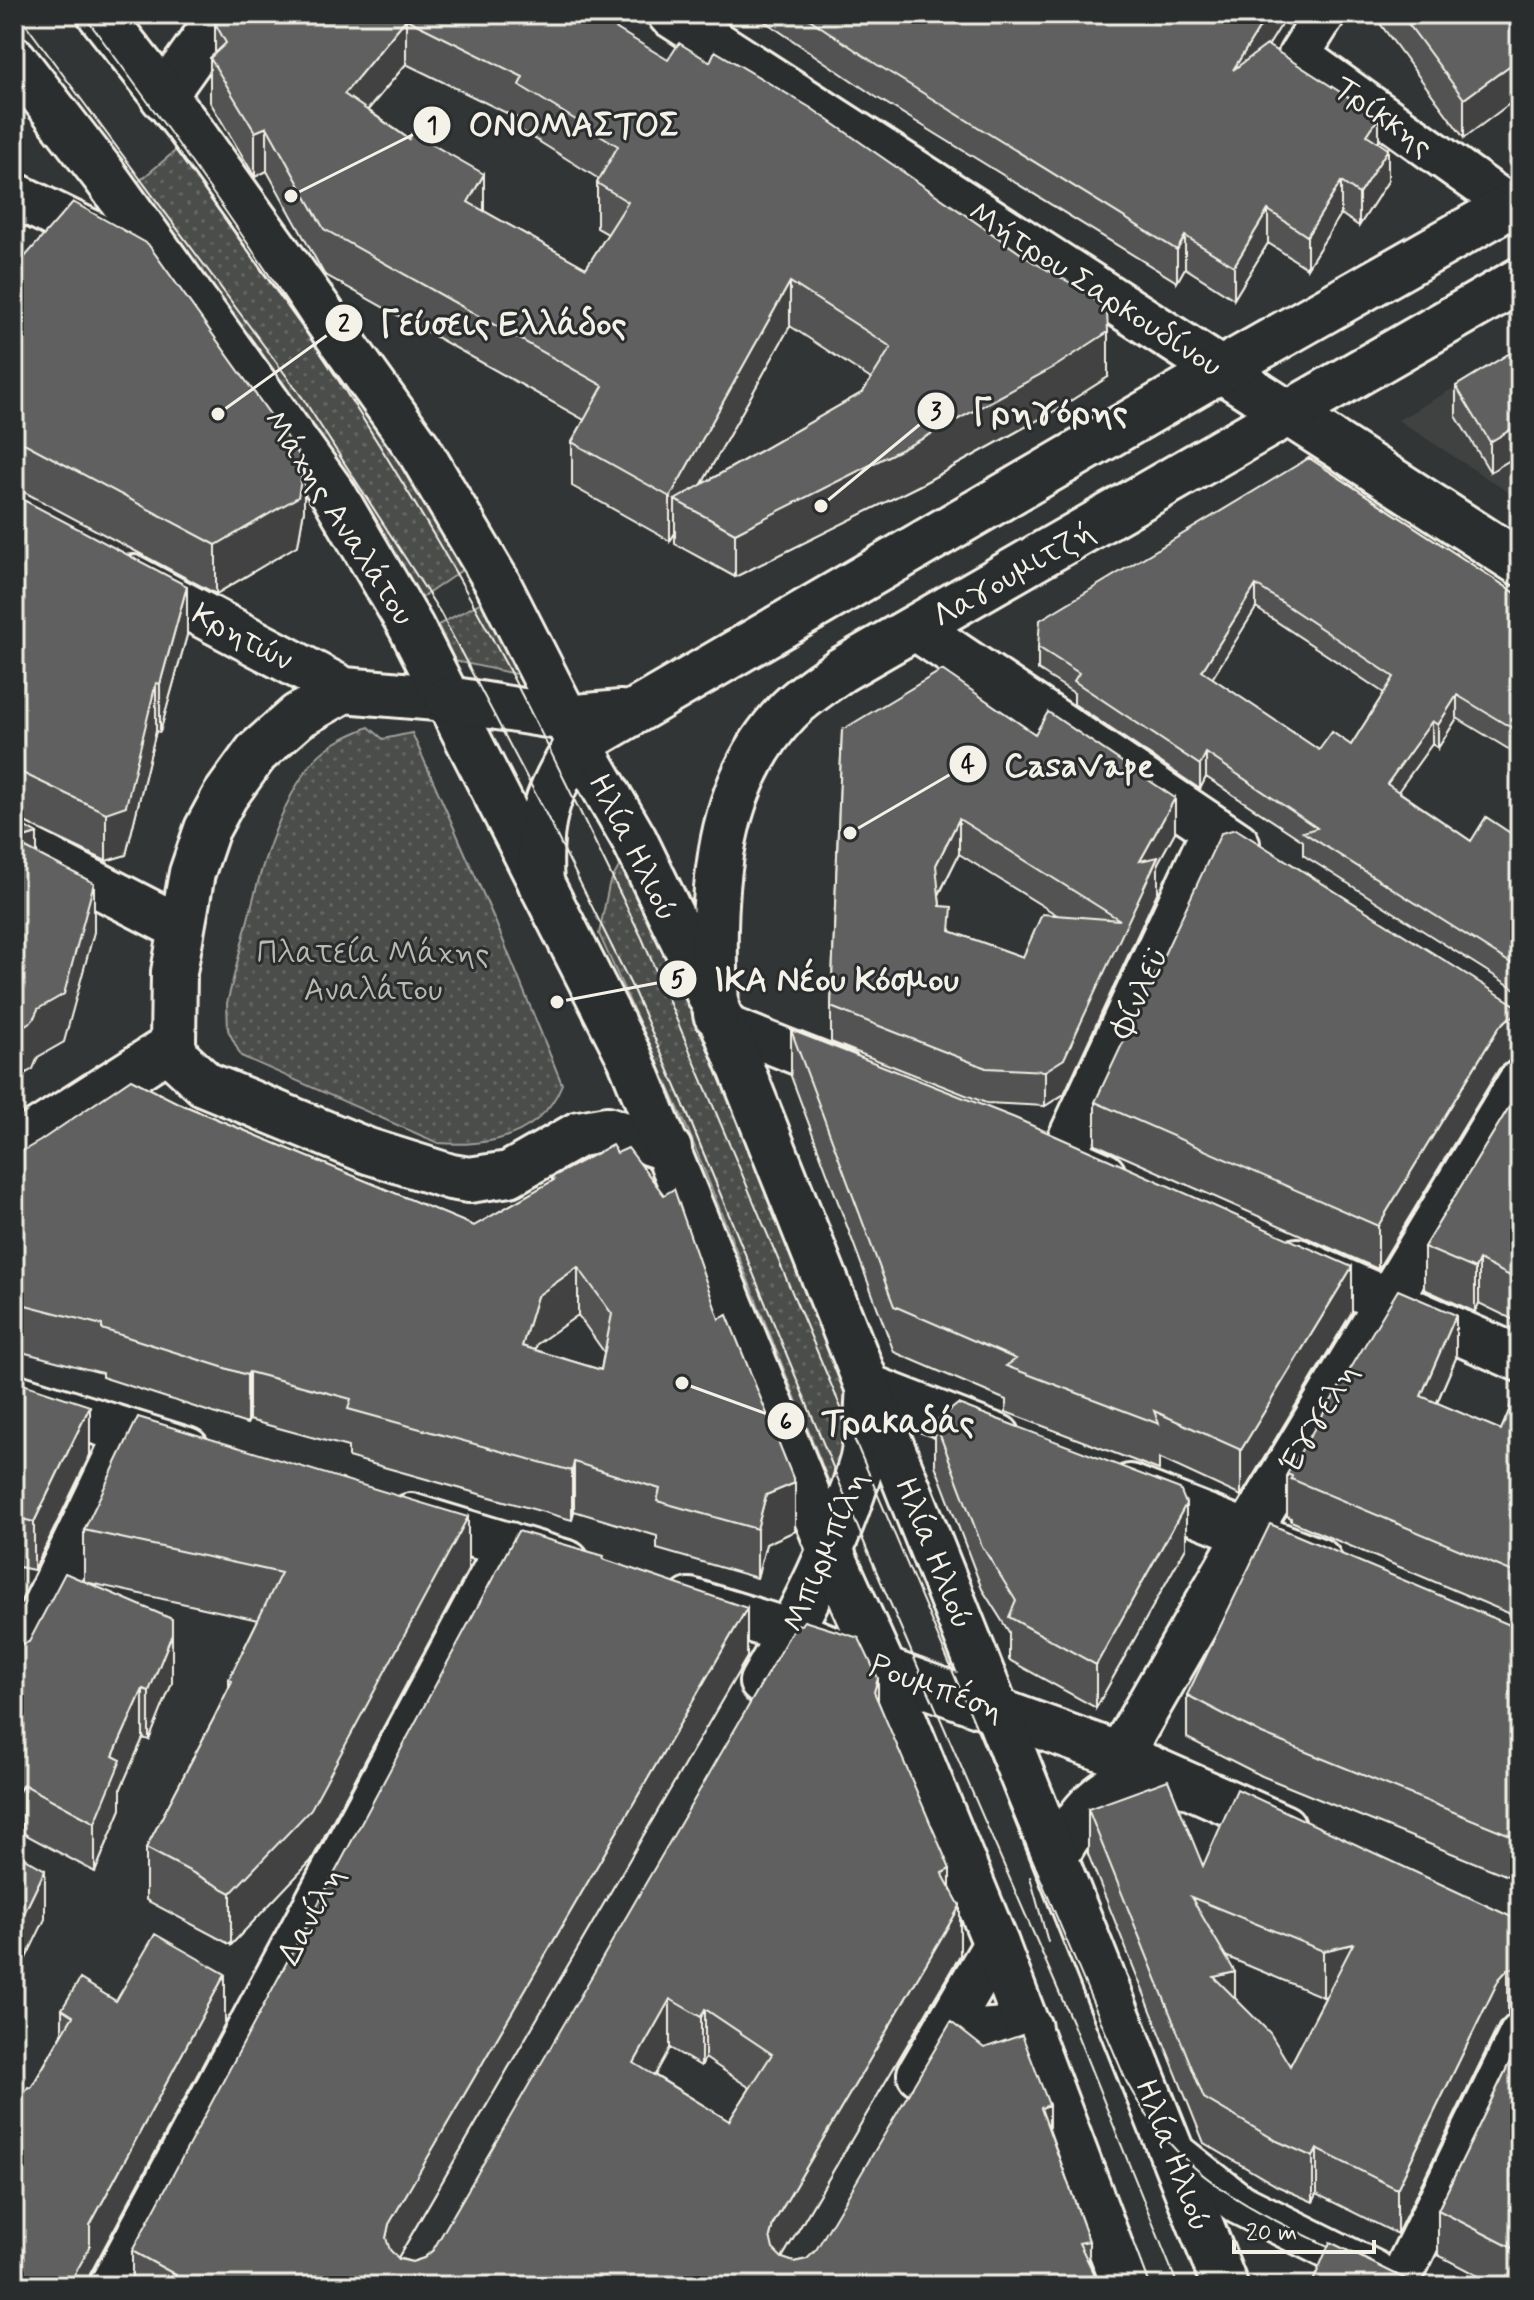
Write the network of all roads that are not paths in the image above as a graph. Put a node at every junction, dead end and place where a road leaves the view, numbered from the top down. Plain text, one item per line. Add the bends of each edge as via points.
1 (100, 14) edge
2 (222, 14) edge
3 (670, 14) edge
4 (1325, 14) edge
5 (14, 59) edge
6 (163, 97) junction
7 (14, 195) edge
8 (1515, 203) edge
9 (61, 220) junction
10 (33, 256) edge
11 (173, 271) junction
12 (1520, 280) edge
13 (1222, 369) junction
14 (1287, 414) junction
15 (95, 558) edge
16 (1520, 563) edge
17 (916, 628) junction
18 (344, 690) junction
19 (448, 699) junction
20 (573, 731) junction
21 (1215, 829) junction
22 (14, 842) edge
23 (1268, 863) edge
24 (541, 884) junction
25 (179, 927) junction
26 (720, 1020) junction
27 (173, 1045) junction
28 (871, 1082) edge
29 (1520, 1083) edge
30 (14, 1147) edge
31 (669, 1149) junction
32 (1133, 1188) edge
33 (1261, 1245) edge
34 (1388, 1301) junction
35 (1520, 1359) edge
36 (869, 1387) junction
37 (14, 1396) edge
38 (128, 1433) junction
39 (1033, 1450) edge
40 (219, 1460) edge
41 (1091, 1472) edge
42 (372, 1505) edge
43 (1249, 1531) junction
44 (509, 1545) junction
45 (830, 1550) junction
46 (598, 1573) edge
47 (1349, 1573) edge
48 (657, 1591) edge
49 (791, 1632) junction
50 (884, 1670) junction
51 (14, 1671) edge
52 (997, 1709) junction
53 (744, 1714) edge
54 (1135, 1761) junction
55 (1321, 1843) edge
56 (1056, 1856) junction
57 (996, 1944) junction
58 (1029, 2028) junction
59 (1520, 2034) edge
60 (943, 2035) junction
61 (896, 2114) edge
62 (1173, 2152) junction
63 (1402, 2284) edge
64 (112, 2286) edge
65 (1125, 2286) edge
66 (1225, 2286) edge

1 - 6 street
2 - 6 street
3 - 13 street, Μήτρου Σαρκουδίνου
4 - 8 street, Τρίκκης via 1299,55
5 - 11 street, Μάχης Αναλάτου
6 - 20 street via 418,448 497,582
7 - 9 street
8 - 13 street
9 - 10 street
9 - 11 street
11 - 19 street, Μάχης Αναλάτου via 334,495
12 - 14 street, Λαγουμιτζή
13 - 14 street, Μήτρου Σαρκουδίνου
13 - 20 street via 635,711
14 - 16 street, Μήτρου Σαρκουδίνου
14 - 17 street, Λαγουμιτζή
15 - 18 street, Κρητών
17 - 21 street
17 - 26 street, Λαγουμιτζή via 841,670 788,711 751,760 731,806 718,868 714,935
18 - 19 street
18 - 25 street via 298,716 256,753 225,796 207,829
19 - 20 street
19 - 24 street, Μάχης Αναλάτου
20 - 24 street via 544,810 538,841
20 - 26 street, Ηλία Ηλιού via 634,839
21 - 23 street
21 - 32 street, Φίνλεϋ via 1047,1151
22 - 25 street
24 - 31 street via 630,1058
25 - 27 street
26 - 28 street
26 - 36 street, Ηλία Ηλιού
27 - 30 street
27 - 31 street via 185,1069 205,1084 368,1151 451,1177 509,1174 579,1134 607,1129
29 - 34 street, Έγγελη
31 - 45 street
33 - 34 street
34 - 35 street
34 - 43 street, Έγγελη
36 - 39 street
36 - 45 street, Μπιρμπίλη via 862,1460
36 - 52 street, Ηλία Ηλιού
37 - 38 street
38 - 40 street
38 - 51 street
41 - 43 street
42 - 44 street
43 - 47 street
43 - 54 street, Έγγελη
44 - 46 street
44 - 64 street, Δανίλη
45 - 49 street, Μπιρμπίλη
45 - 50 street
48 - 49 street, Ρουμπέση
49 - 50 street, Ρουμπέση
49 - 53 street, Μπιρμπίλη
50 - 52 street, Ρουμπέση
50 - 57 street
52 - 54 street, Ρουμπέση
52 - 56 street, Ηλία Ηλιού
54 - 55 street, Ρουμπέση
54 - 56 street via 1081,1812
56 - 62 street, Ηλία Ηλιού
57 - 58 street
57 - 60 street
58 - 60 street
58 - 65 street
59 - 63 street
60 - 61 street
62 - 63 street via 1239,2204
62 - 66 street, Ηλία Ηλιού

